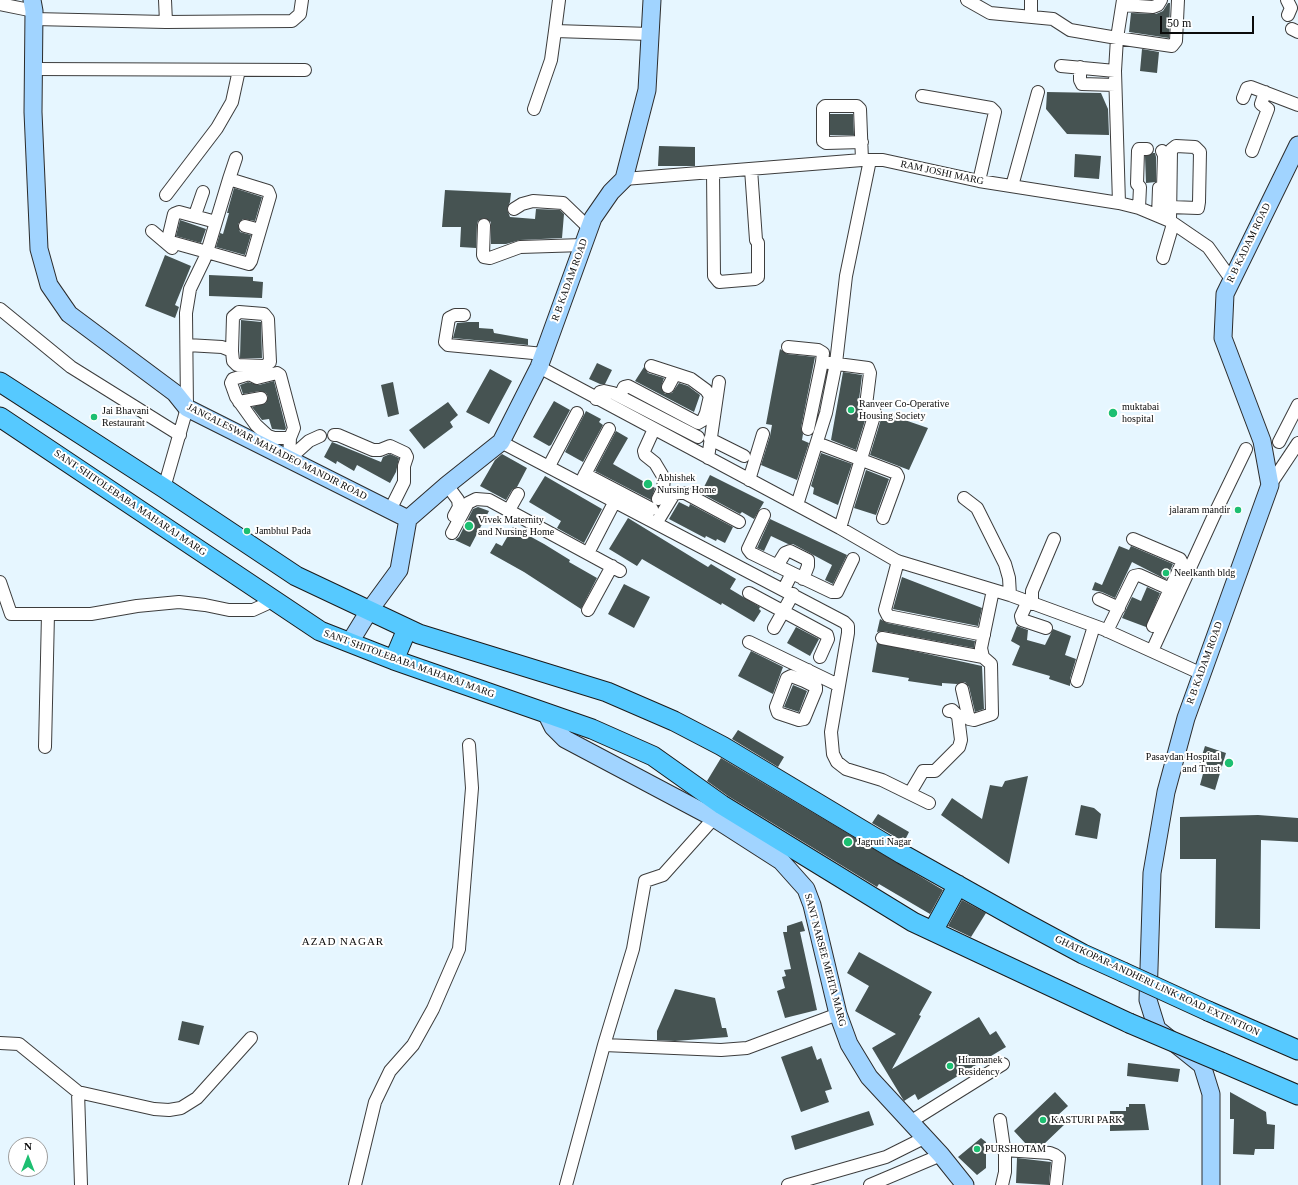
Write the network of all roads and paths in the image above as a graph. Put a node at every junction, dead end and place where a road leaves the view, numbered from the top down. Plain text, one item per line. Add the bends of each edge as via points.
1 (165, 0) edge
2 (302, 0) edge
3 (559, 0) edge
4 (652, 0) edge
5 (967, 0) edge
6 (1031, 0) edge
7 (1160, 0) edge
8 (1178, 0) edge
9 (1287, 0) edge
10 (1123, 2) edge
11 (0, 4) edge
12 (33, 10) edge
13 (1288, 15) dead end
14 (1031, 17) junction
15 (166, 22) junction
16 (555, 31) junction
17 (650, 34) junction
18 (1117, 38) junction
19 (1061, 66) dead end
20 (1080, 67) junction
21 (33, 69) junction
22 (239, 70) junction
23 (305, 70) dead end
24 (1115, 71) junction
25 (1115, 85) junction
26 (1038, 92) dead end
27 (922, 96) dead end
28 (1298, 104) edge
29 (534, 110) dead end
30 (862, 142) dead end
31 (1298, 145) edge
32 (1147, 149) dead end
33 (1162, 151) dead end
34 (1252, 151) dead end
35 (236, 158) dead end
36 (866, 160) junction
37 (751, 169) junction
38 (712, 172) junction
39 (229, 179) junction
40 (624, 179) junction
41 (979, 181) junction
42 (1012, 186) junction
43 (1140, 187) junction
44 (1159, 188) junction
45 (203, 192) dead end
46 (166, 195) dead end
47 (1119, 203) junction
48 (1170, 206) junction
49 (1139, 208) junction
50 (514, 209) dead end
51 (195, 215) junction
52 (1158, 216) junction
53 (216, 222) junction
54 (1172, 222) junction
55 (484, 225) dead end
56 (245, 226) dead end
57 (589, 228) junction
58 (260, 230) junction
59 (152, 231) dead end
60 (583, 246) junction
61 (205, 256) junction
62 (1163, 258) dead end
63 (1231, 279) junction
64 (0, 309) edge
65 (464, 316) dead end
66 (187, 346) junction
67 (788, 347) dead end
68 (232, 351) junction
69 (541, 360) junction
70 (822, 362) junction
71 (836, 363) junction
72 (650, 366) dead end
73 (675, 374) junction
74 (0, 382) edge
75 (719, 382) dead end
76 (668, 386) dead end
77 (816, 387) junction
78 (830, 390) junction
79 (620, 396) junction
80 (261, 398) dead end
81 (596, 399) junction
82 (239, 402) junction
83 (1298, 405) edge
84 (186, 408) junction
85 (811, 411) junction
86 (578, 413) dead end
87 (826, 413) junction
88 (0, 417) edge
89 (609, 429) dead end
90 (654, 429) junction
91 (808, 429) dead end
92 (763, 434) dead end
93 (180, 435) junction
94 (334, 435) dead end
95 (320, 436) dead end
96 (698, 436) dead end
97 (290, 438) junction
98 (710, 439) junction
99 (1262, 441) junction
100 (501, 442) junction
101 (1280, 442) junction
102 (817, 443) junction
103 (1296, 446) edge
104 (1246, 449) dead end
105 (744, 456) dead end
106 (708, 458) junction
107 (288, 459) junction
108 (860, 460) junction
109 (549, 466) junction
110 (583, 478) junction
111 (749, 480) junction
112 (447, 485) junction
113 (1270, 485) junction
114 (164, 488) junction
115 (518, 494) dead end
116 (964, 498) dead end
117 (615, 501) junction
118 (462, 505) junction
119 (798, 505) junction
120 (390, 510) junction
121 (509, 510) junction
122 (764, 515) dead end
123 (883, 518) dead end
124 (408, 519) junction
125 (452, 519) dead end
126 (657, 522) junction
127 (739, 522) dead end
128 (840, 528) junction
129 (452, 533) dead end
130 (1054, 539) dead end
131 (1133, 539) dead end
132 (588, 553) junction
133 (853, 559) dead end
134 (898, 562) junction
135 (777, 566) junction
136 (797, 576) junction
137 (0, 582) edge
138 (1170, 589) junction
139 (993, 590) junction
140 (749, 592) dead end
141 (788, 592) junction
142 (1010, 595) junction
143 (1100, 599) dead end
144 (275, 600) junction
145 (1029, 603) junction
146 (1119, 608) junction
147 (588, 610) dead end
148 (784, 610) junction
149 (368, 611) junction
150 (1052, 611) junction
151 (48, 614) junction
152 (1094, 626) junction
153 (1153, 626) dead end
154 (774, 628) dead end
155 (407, 629) junction
156 (1107, 631) junction
157 (984, 635) junction
158 (882, 638) dead end
159 (350, 642) junction
160 (749, 642) dead end
161 (1152, 651) junction
162 (820, 657) dead end
163 (983, 657) junction
164 (394, 660) junction
165 (1200, 673) junction
166 (1076, 681) dead end
167 (838, 685) junction
168 (962, 689) dead end
169 (949, 712) dead end
170 (547, 715) junction
171 (469, 745) dead end
172 (44, 747) dead end
173 (910, 792) junction
174 (929, 803) dead end
175 (714, 818) junction
176 (958, 885) junction
177 (933, 931) junction
178 (838, 1014) junction
179 (251, 1038) dead end
180 (0, 1043) edge
181 (604, 1045) junction
182 (1298, 1050) edge
183 (1003, 1064) dead end
184 (78, 1092) junction
185 (1298, 1095) edge
186 (1000, 1120) dead end
187 (910, 1122) junction
188 (924, 1138) junction
189 (1004, 1150) junction
190 (941, 1155) junction
191 (81, 1185) edge
192 (355, 1185) edge
193 (566, 1185) edge
194 (788, 1185) edge
195 (870, 1185) edge
196 (965, 1185) edge
197 (1002, 1185) edge
198 (1056, 1185) edge
199 (1211, 1185) edge

1 - 15 street
2 - 15 street via 300,14 292,21
3 - 16 street
4 - 17 street, R B KADAM ROAD
5 - 14 street via 990,13
6 - 14 street
7 - 10 street via 1158,5 1153,7
8 - 18 street via 1176,41 1172,46
9 - 13 street via 1291,8
10 - 18 street
11 - 12 street
12 - 15 street
12 - 21 street, JANGALESWAR MAHADEO MANDIR ROAD
14 - 18 street via 1053,20 1070,30
16 - 17 street
16 - 29 street via 551,60
17 - 40 street, R B KADAM ROAD via 647,90
18 - 24 street
19 - 20 street
20 - 24 street
20 - 25 street via 1082,84
21 - 22 street
21 - 84 street, JANGALESWAR MAHADEO MANDIR ROAD via 39,249 49,285 69,314 175,393
22 - 23 street
22 - 46 street via 232,102 217,128
24 - 25 street
25 - 47 street
26 - 42 street
27 - 41 street via 991,108 994,112
28 - 34 street via 1256,99 1268,109
30 - 36 street
31 - 63 street, R B KADAM ROAD
32 - 43 street via 1138,151 1136,184
33 - 44 street via 1163,187
35 - 39 street
36 - 37 street, RAM JOSHI MARG
36 - 41 street, RAM JOSHI MARG via 883,160
36 - 71 street via 846,276
37 - 38 street, RAM JOSHI MARG
37 - 38 street via 758,243 758,277 719,282 714,276
38 - 40 street, RAM JOSHI MARG
39 - 53 street
39 - 58 street via 268,191 270,196
40 - 57 street, R B KADAM ROAD via 611,192
41 - 42 street, RAM JOSHI MARG
42 - 47 street, RAM JOSHI MARG
43 - 44 street
43 - 49 street
44 - 52 street
45 - 51 street
47 - 49 street, RAM JOSHI MARG
48 - 48 street via 1171,150 1176,146 1195,147 1200,152 1198,208
48 - 54 street
49 - 52 street, RAM JOSHI MARG
50 - 57 street via 533,201 563,203
51 - 53 street
51 - 61 street via 179,212 174,214 168,239
52 - 54 street, RAM JOSHI MARG
53 - 61 street
54 - 62 street
54 - 63 street, RAM JOSHI MARG via 1208,247
55 - 60 street via 484,257 490,258 520,247
56 - 58 street
57 - 60 street, R B KADAM ROAD
58 - 61 street via 252,261 248,264
59 - 61 street via 167,246 175,250
60 - 69 street, R B KADAM ROAD
61 - 66 street via 190,289 186,313
63 - 99 street, R B KADAM ROAD via 1225,294 1223,338
64 - 93 street via 72,367
65 - 69 street via 455,315 449,318 445,342 448,345
66 - 68 street via 222,347
66 - 84 street
67 - 70 street via 818,350 823,353
68 - 68 street via 233,361 237,366 265,366 270,362 268,319 264,314 239,312 234,317
69 - 81 street
69 - 100 street, R B KADAM ROAD
70 - 71 street
70 - 77 street
71 - 78 street
71 - 108 street via 868,368 870,373 866,405 875,413
72 - 73 street
73 - 76 street
73 - 79 street via 690,379 710,396 703,420 698,423 628,386 624,387
74 - 114 main road
75 - 98 street
77 - 78 street
77 - 85 street
78 - 87 street
79 - 81 street via 604,391 600,392
79 - 96 street
80 - 82 street
81 - 90 street
82 - 97 street via 268,436
82 - 97 street via 231,383 233,379 249,374 257,378 277,373 280,375 294,428
83 - 101 street
84 - 93 street
84 - 107 street, JANGALESWAR MAHADEO MANDIR ROAD
85 - 87 street
85 - 91 street
86 - 109 street
87 - 102 street
88 - 144 main road, SANT SHITOLEBABA MAHARAJ MARG
89 - 110 street
90 - 106 street
90 - 110 street via 644,451 645,455 655,462 664,478 663,489 655,504
92 - 111 street
93 - 114 street
94 - 120 street via 373,450 390,446 405,452 407,457 404,482
95 - 107 street via 308,441
97 - 107 street
98 - 105 street
98 - 106 street
99 - 101 street
99 - 113 street, R B KADAM ROAD
100 - 109 street
100 - 112 street, R B KADAM ROAD
101 - 103 street
102 - 108 street
102 - 119 street
103 - 113 street
104 - 161 street
106 - 111 street
107 - 120 street, JANGALESWAR MAHADEO MANDIR ROAD
108 - 123 street via 896,473 898,477
108 - 128 street
109 - 110 street
110 - 117 street
111 - 119 street
112 - 118 street
112 - 124 street, R B KADAM ROAD
113 - 165 street, R B KADAM ROAD
114 - 149 main road via 296,576
115 - 121 street
116 - 142 street via 976,508 1002,559 1009,578
117 - 126 street
117 - 132 street
118 - 121 street via 476,499 489,500
118 - 125 street
118 - 129 street
119 - 128 street
120 - 124 street, JANGALESWAR MAHADEO MANDIR ROAD
121 - 132 street
122 - 135 street via 748,549
124 - 149 street via 399,570
126 - 127 street via 674,494 679,493 685,493
126 - 141 street
128 - 134 street
130 - 145 street
131 - 138 street via 1180,559 1182,562
132 - 147 street via 616,569
133 - 136 street via 837,592
134 - 139 street
134 - 157 street via 885,610 888,616
135 - 136 street
135 - 136 street via 785,553 790,551 808,560 808,566
136 - 141 street
137 - 151 street via 11,614
138 - 146 street via 1139,575 1134,576
138 - 153 street
139 - 142 street
139 - 157 street
140 - 148 street
141 - 148 street
141 - 167 street via 848,626
142 - 145 street
143 - 146 street
144 - 151 street via 253,610 229,610 179,602 91,614
144 - 159 main road, SANT SHITOLEBABA MAHARAJ MARG via 320,631
145 - 150 street
145 - 150 street via 1021,616 1022,620 1044,633
146 - 156 street
148 - 154 street
148 - 162 street via 827,635 828,639
149 - 155 main road
149 - 159 street
150 - 152 street
151 - 172 street
152 - 156 street
152 - 166 street
155 - 164 main road
155 - 176 main road, GHATKOPAR-ANDHERI LINK ROAD EXTENTION via 505,662 607,692 674,721 722,746
156 - 161 street
157 - 163 street via 981,648
158 - 163 street
159 - 164 main road, SANT SHITOLEBABA MAHARAJ MARG
160 - 167 street via 806,675
161 - 165 street
163 - 168 street via 991,664 992,714 974,720 969,719
164 - 170 main road, SANT SHITOLEBABA MAHARAJ MARG
165 - 199 street, R B KADAM ROAD via 1166,792 1152,873 1148,1000 1157,1028 1202,1065 1211,1094
167 - 173 street via 830,743 837,762 846,769
169 - 173 street via 952,710 958,716 961,740 959,747 935,771 923,771
170 - 175 street, SANT NARSEE MEHTA MARG via 553,727 565,739
170 - 177 main road, SANT SHITOLEBABA MAHARAJ MARG via 592,729 653,756 722,805 913,922
171 - 192 street via 472,788 459,949 433,1009 413,1045 390,1071 375,1102
173 - 174 street
175 - 178 street, SANT NARSEE MEHTA MARG via 781,861 806,889
175 - 181 street via 663,875 645,881 633,949
176 - 177 main road
176 - 182 main road, GHATKOPAR-ANDHERI LINK ROAD EXTENTION, bridge via 1070,947
177 - 185 main road, SANT SHITOLEBABA MAHARAJ MARG, bridge via 1129,1023
178 - 181 street via 747,1048 721,1050
178 - 187 street, SANT NARSEE MEHTA MARG via 849,1044 869,1077
179 - 184 street via 197,1098 181,1108 154,1109
180 - 184 street via 19,1044
181 - 193 street
183 - 187 street
184 - 191 street
186 - 189 street
187 - 188 street, SANT NARSEE MEHTA MARG
188 - 190 street, SANT NARSEE MEHTA MARG
188 - 194 street via 886,1157
189 - 197 street via 1005,1172
189 - 198 street via 1055,1155 1059,1158
190 - 195 street
190 - 196 street, SANT NARSEE MEHTA MARG

